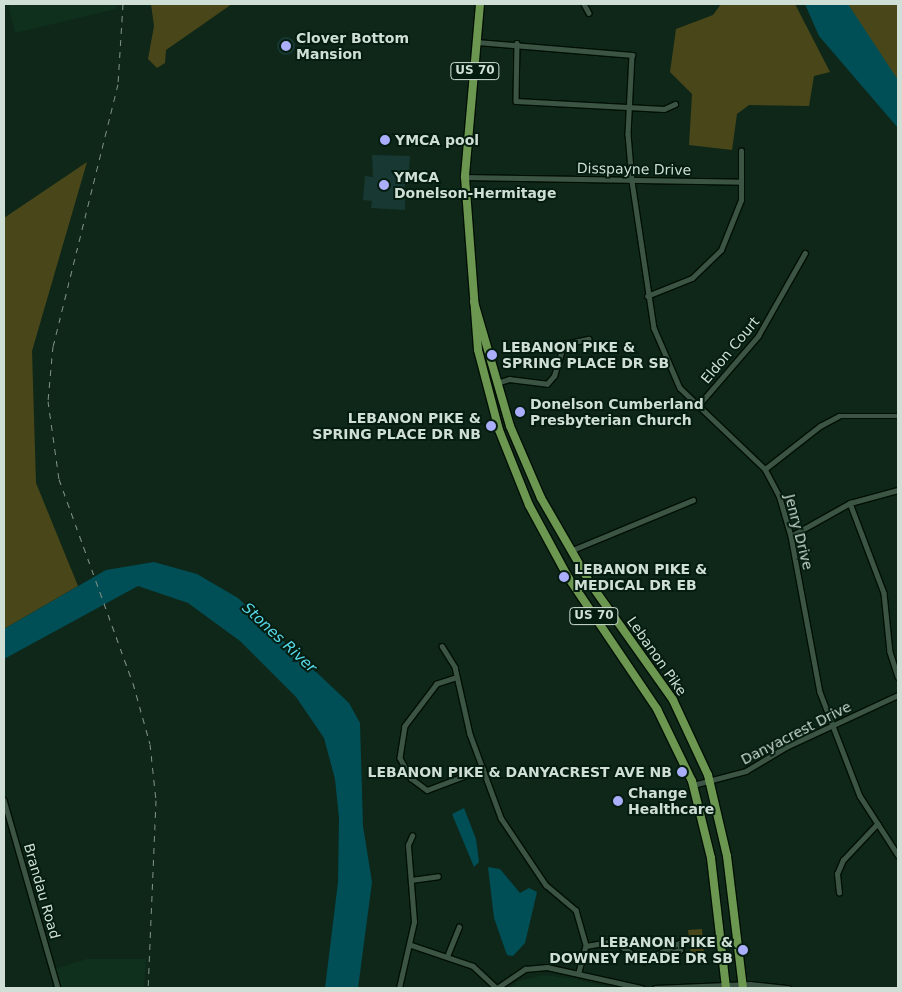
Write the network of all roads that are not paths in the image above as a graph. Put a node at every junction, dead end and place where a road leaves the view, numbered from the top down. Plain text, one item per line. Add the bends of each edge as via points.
1 (480, 4) edge
2 (584, 4) edge
3 (589, 13) dead end
4 (477, 42) junction
5 (517, 43) junction
6 (675, 104) dead end
7 (630, 107) junction
8 (741, 151) dead end
9 (465, 177) junction
10 (632, 181) junction
11 (742, 182) junction
12 (805, 253) dead end
13 (647, 296) junction
14 (474, 302) junction
15 (588, 339) dead end
16 (496, 383) junction
17 (697, 407) junction
18 (898, 416) edge
19 (517, 442) junction
20 (505, 446) junction
21 (765, 469) junction
22 (898, 490) edge
23 (693, 500) dead end
24 (850, 503) junction
25 (791, 536) junction
26 (568, 547) junction
27 (552, 550) junction
28 (442, 646) dead end
29 (898, 677) edge
30 (455, 678) junction
31 (898, 695) edge
32 (831, 725) junction
33 (483, 769) junction
34 (710, 782) junction
35 (697, 785) junction
36 (4, 800) edge
37 (877, 824) junction
38 (412, 836) dead end
39 (898, 856) edge
40 (438, 876) dead end
41 (411, 880) junction
42 (839, 893) dead end
43 (459, 927) dead end
44 (411, 945) junction
45 (586, 946) junction
46 (448, 954) junction
47 (658, 954) junction
48 (579, 973) junction
49 (743, 986) edge
50 (726, 987) edge
51 (58, 988) edge
52 (399, 988) edge
53 (497, 988) edge
54 (642, 988) edge
55 (655, 988) edge
56 (789, 988) edge

1 - 4 main road, Lebanon Pike / US 70
2 - 3 street
4 - 5 street
4 - 9 main road, Lebanon Pike / US 70
5 - 7 street, Jenry Drive via 627,52 633,62
5 - 7 street via 516,101
6 - 7 street via 664,109
7 - 10 street, Jenry Drive
8 - 11 street
9 - 10 street, Disspayne Drive
9 - 14 main road, Lebanon Pike / US 70
10 - 11 street, Disspayne Drive
10 - 13 street, Jenry Drive
11 - 13 street via 734,226 716,256 692,278
12 - 17 street, Eldon Court via 758,336
13 - 17 street, Jenry Drive via 664,358
14 - 16 main road, Lebanon Pike / US 70
14 - 20 main road, Lebanon Pike / US 70 via 478,350
15 - 16 street via 564,344 555,374 547,384 509,379
16 - 19 main road, Lebanon Pike / US 70
17 - 21 street, Jenry Drive
18 - 21 street via 839,416 820,426
19 - 20 main road
19 - 26 main road, Lebanon Pike / US 70
20 - 27 main road, Lebanon Pike / US 70
21 - 25 street, Jenry Drive
22 - 24 street
23 - 26 street
24 - 25 street
24 - 29 street via 884,593 890,652
25 - 32 street, Jenry Drive via 820,692
26 - 27 main road
26 - 34 main road, Lebanon Pike / US 70 via 673,700
27 - 35 main road, Lebanon Pike / US 70 via 657,709
28 - 30 street via 453,662
30 - 33 street
30 - 33 street via 437,684 405,726 400,758 411,778 427,790
31 - 32 street, Danyacrest Drive
32 - 34 street, Danyacrest Drive via 746,772
32 - 37 street, Jenry Drive via 860,796
33 - 45 street via 501,818 546,885 572,904
34 - 35 street, Danyacrest Drive
34 - 49 main road, Lebanon Pike / US 70 via 727,856
35 - 50 main road, Lebanon Pike / US 70 via 711,858
36 - 51 street, Brandau Road
37 - 39 street, Jenry Drive
37 - 42 street via 843,860 837,874
38 - 41 street via 408,845
40 - 41 street
41 - 44 street via 414,922
43 - 46 street
44 - 46 street
44 - 52 street
45 - 47 street via 613,941 642,961
45 - 48 street
46 - 53 street via 473,966
47 - 47 street via 680,950 680,943 675,942
48 - 53 street via 563,967 525,969
48 - 54 street
49 - 50 street
49 - 56 street
50 - 55 street

